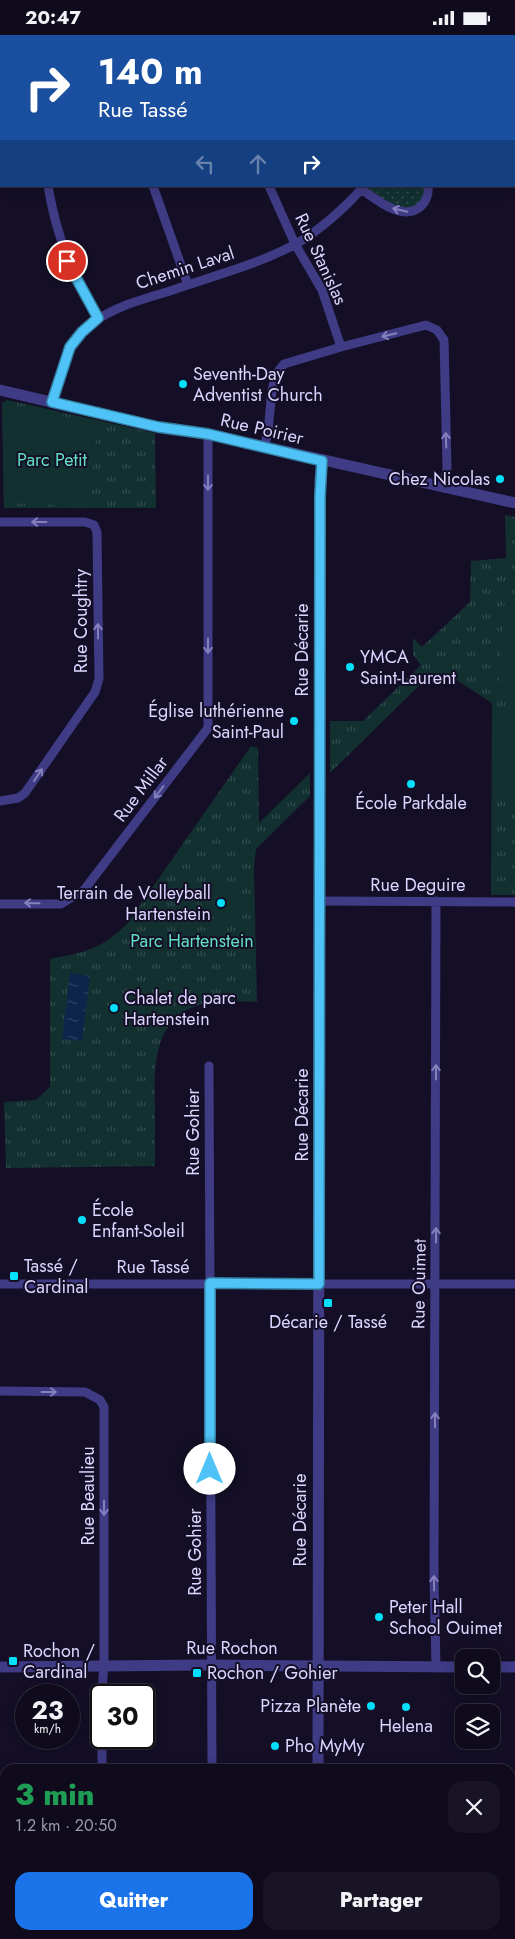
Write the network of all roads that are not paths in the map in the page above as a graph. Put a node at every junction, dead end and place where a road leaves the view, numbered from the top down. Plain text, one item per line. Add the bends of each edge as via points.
1 (48, 187) edge
2 (153, 187) edge
3 (270, 187) edge
4 (428, 187) edge
5 (362, 188) edge
6 (296, 244) junction
7 (188, 285) junction
8 (98, 318) junction
9 (341, 347) junction
10 (0, 390) edge
11 (52, 402) junction
12 (208, 434) junction
13 (264, 448) junction
14 (322, 461) junction
15 (444, 489) junction
16 (515, 503) edge
17 (0, 522) edge
18 (0, 801) edge
19 (320, 901) junction
20 (436, 901) junction
21 (515, 902) edge
22 (0, 904) edge
23 (209, 1066) dead end
24 (210, 1283) junction
25 (436, 1283) junction
26 (0, 1284) edge
27 (319, 1284) junction
28 (515, 1284) edge
29 (0, 1391) edge
30 (211, 1665) junction
31 (318, 1666) junction
32 (0, 1667) edge
33 (104, 1667) junction
34 (436, 1667) junction
35 (455, 1667) edge
36 (500, 1667) edge
37 (515, 1667) edge
38 (103, 1684) edge
39 (102, 1749) edge
40 (102, 1764) edge
41 (212, 1764) edge
42 (318, 1764) edge

1 - 8 street via 58,236 67,261
2 - 7 street
3 - 6 street, Rue Stanislas
4 -> 5 street, Chemin Laval via 426,202 406,213 386,206
5 - 6 street, Chemin Laval via 328,221
6 - 7 street, Chemin Laval via 253,263
6 - 9 street, Rue Stanislas via 322,290
7 - 8 street, Chemin Laval via 122,306
8 - 11 street, Chemin Laval via 70,347
9 - 13 street via 284,365 276,374
15 -> 9 street via 447,468 444,340 436,330 426,325
10 - 11 street, Rue Poirier
11 - 12 street, Rue Poirier via 158,427
12 - 13 street, Rue Poirier
12 -> 22 street, Rue Millar via 208,728 84,890 61,904
13 - 14 street, Rue Poirier
14 - 15 street, Rue Poirier
14 - 19 street, Rue Décarie
15 - 16 street, Rue Poirier
18 -> 17 street, Rue Coughtry via 26,793 95,692 99,679 97,531 94,525 85,522
19 - 20 street, Rue Deguire
19 - 27 street, Rue Décarie
20 - 21 street, Rue Deguire
25 -> 20 street, Rue Ouimet
23 - 24 street, Rue Gohier
24 - 26 street, Rue Tassé
24 - 27 street, Rue Tassé
24 - 30 street, Rue Gohier
25 - 27 street, Rue Tassé
25 - 28 street, Rue Tassé
34 -> 25 street, Rue Ouimet
27 - 31 street, Rue Décarie
29 -> 33 street, Rue Beaulieu via 85,1392 100,1400 104,1407
30 - 31 street, Rue Rochon
30 - 33 street, Rue Rochon
30 - 41 street, Rue Gohier
31 - 34 street, Rue Rochon
31 - 42 street, Rue Décarie
32 - 33 street, Rue Rochon
33 - 38 street, Rue Beaulieu
34 - 35 street, Rue Rochon
36 - 37 street
39 - 40 street

